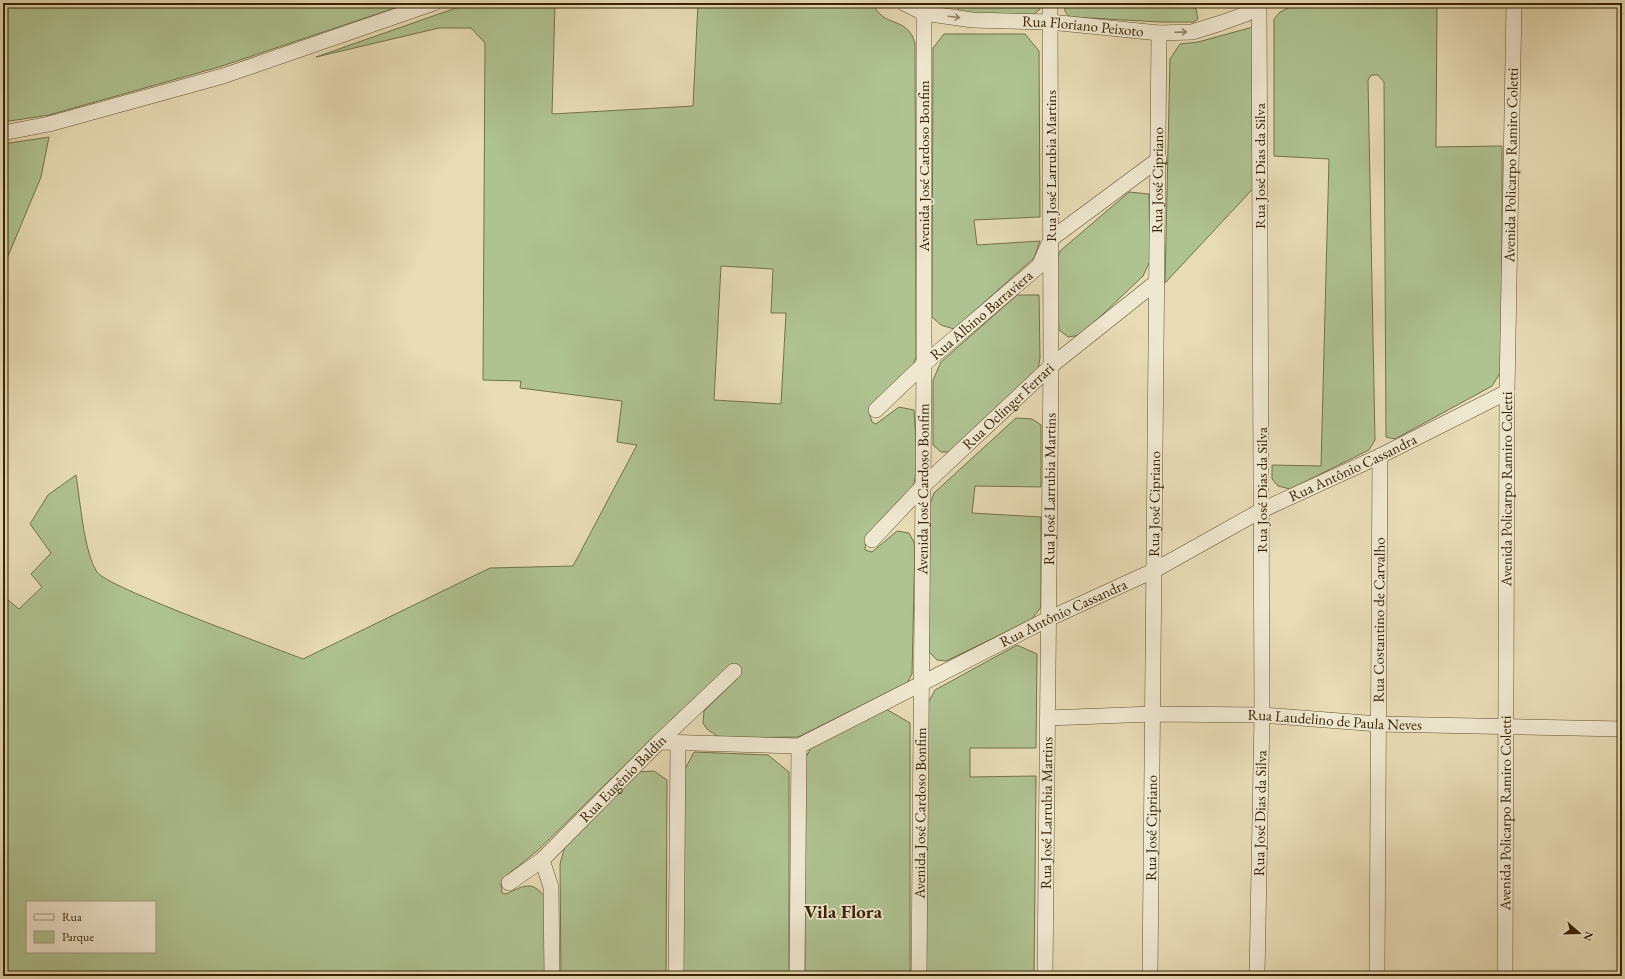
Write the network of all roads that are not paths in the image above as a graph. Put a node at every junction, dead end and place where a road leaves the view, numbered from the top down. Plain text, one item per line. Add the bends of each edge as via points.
1 (434, 3) edge
2 (904, 3) edge
3 (1050, 3) edge
4 (1258, 3) edge
5 (1514, 3) edge
6 (924, 8) edge
7 (1050, 22) junction
8 (1159, 33) junction
9 (3, 132) edge
10 (1158, 160) junction
11 (1051, 240) junction
12 (1155, 283) junction
13 (924, 364) junction
14 (1051, 366) junction
15 (1507, 392) junction
16 (876, 410) dead end
17 (1380, 456) junction
18 (922, 487) junction
19 (1262, 510) junction
20 (872, 540) dead end
21 (1153, 571) junction
22 (1048, 620) junction
23 (734, 671) dead end
24 (921, 685) junction
25 (1153, 714) junction
26 (1262, 715) junction
27 (1048, 718) junction
28 (1379, 724) junction
29 (1507, 727) junction
30 (1622, 729) edge
31 (659, 742) junction
32 (678, 744) junction
33 (798, 746) junction
34 (542, 860) junction
35 (509, 883) dead end
36 (552, 976) edge
37 (676, 976) edge
38 (797, 976) edge
39 (919, 976) edge
40 (1046, 976) edge
41 (1150, 976) edge
42 (1257, 976) edge
43 (1377, 976) edge
44 (1505, 976) edge

1 - 9 street via 223,76 49,124
2 - 6 street, Rua Floriano Peixoto
3 - 7 street, Rua José Larrubia Martins
8 -> 4 street, Rua Floriano Peixoto via 1192,32 1246,14
4 - 19 street, Rua José Dias da Silva
5 - 15 street, Avenida Policarpo Ramiro Coletti
6 -> 7 street, Rua Floriano Peixoto via 972,20
6 - 13 street, Avenida José Cardoso Bonfim
7 - 8 street, Rua Floriano Peixoto
7 - 11 street, Rua José Larrubia Martins
8 - 10 street, Rua José Cipriano
10 - 11 street, Rua Albino Barraviera
10 - 12 street, Rua José Cipriano
11 - 13 street, Rua Albino Barraviera via 1039,266
11 - 14 street, Rua José Larrubia Martins
12 - 14 street, Rua Oclinger Ferrari
12 - 21 street, Rua José Cipriano
13 - 16 street, Rua Albino Barraviera
13 - 18 street, Avenida José Cardoso Bonfim
14 - 18 street, Rua Oclinger Ferrari
14 - 22 street, Rua José Larrubia Martins
15 - 17 street, Rua Antônio Cassandra
15 - 29 street, Avenida Policarpo Ramiro Coletti
17 - 19 street, Rua Antônio Cassandra
17 - 28 street, Rua Costantino de Carvalho
18 - 20 street, Rua Oclinger Ferrari
18 - 24 street, Avenida José Cardoso Bonfim
19 - 21 street, Rua Antônio Cassandra
19 - 26 street, Rua José Dias da Silva
21 - 22 street, Rua Antônio Cassandra
21 - 25 street, Rua José Cipriano
22 - 24 street, Rua Antônio Cassandra
22 - 27 street, Rua José Larrubia Martins
23 - 31 street, Rua Eugênio Baldin
24 - 33 street, Rua Antônio Cassandra
24 - 39 street, Avenida José Cardoso Bonfim
25 - 26 street, Rua Laudelino de Paula Neves
25 - 27 street, Rua Laudelino de Paula Neves
25 - 41 street, Rua José Cipriano
26 - 28 street, Rua Laudelino de Paula Neves
26 - 42 street, Rua José Dias da Silva
27 - 40 street, Rua José Larrubia Martins
28 - 29 street, Rua Laudelino de Paula Neves
28 - 43 street, Rua Costantino de Carvalho
29 - 30 street, Rua Laudelino de Paula Neves
29 - 44 street, Avenida Policarpo Ramiro Coletti
31 - 32 street
31 - 34 street, Rua Eugênio Baldin
32 - 33 street
32 - 37 street
33 - 38 street
34 - 35 street, Rua Eugênio Baldin
34 - 36 street via 551,887

